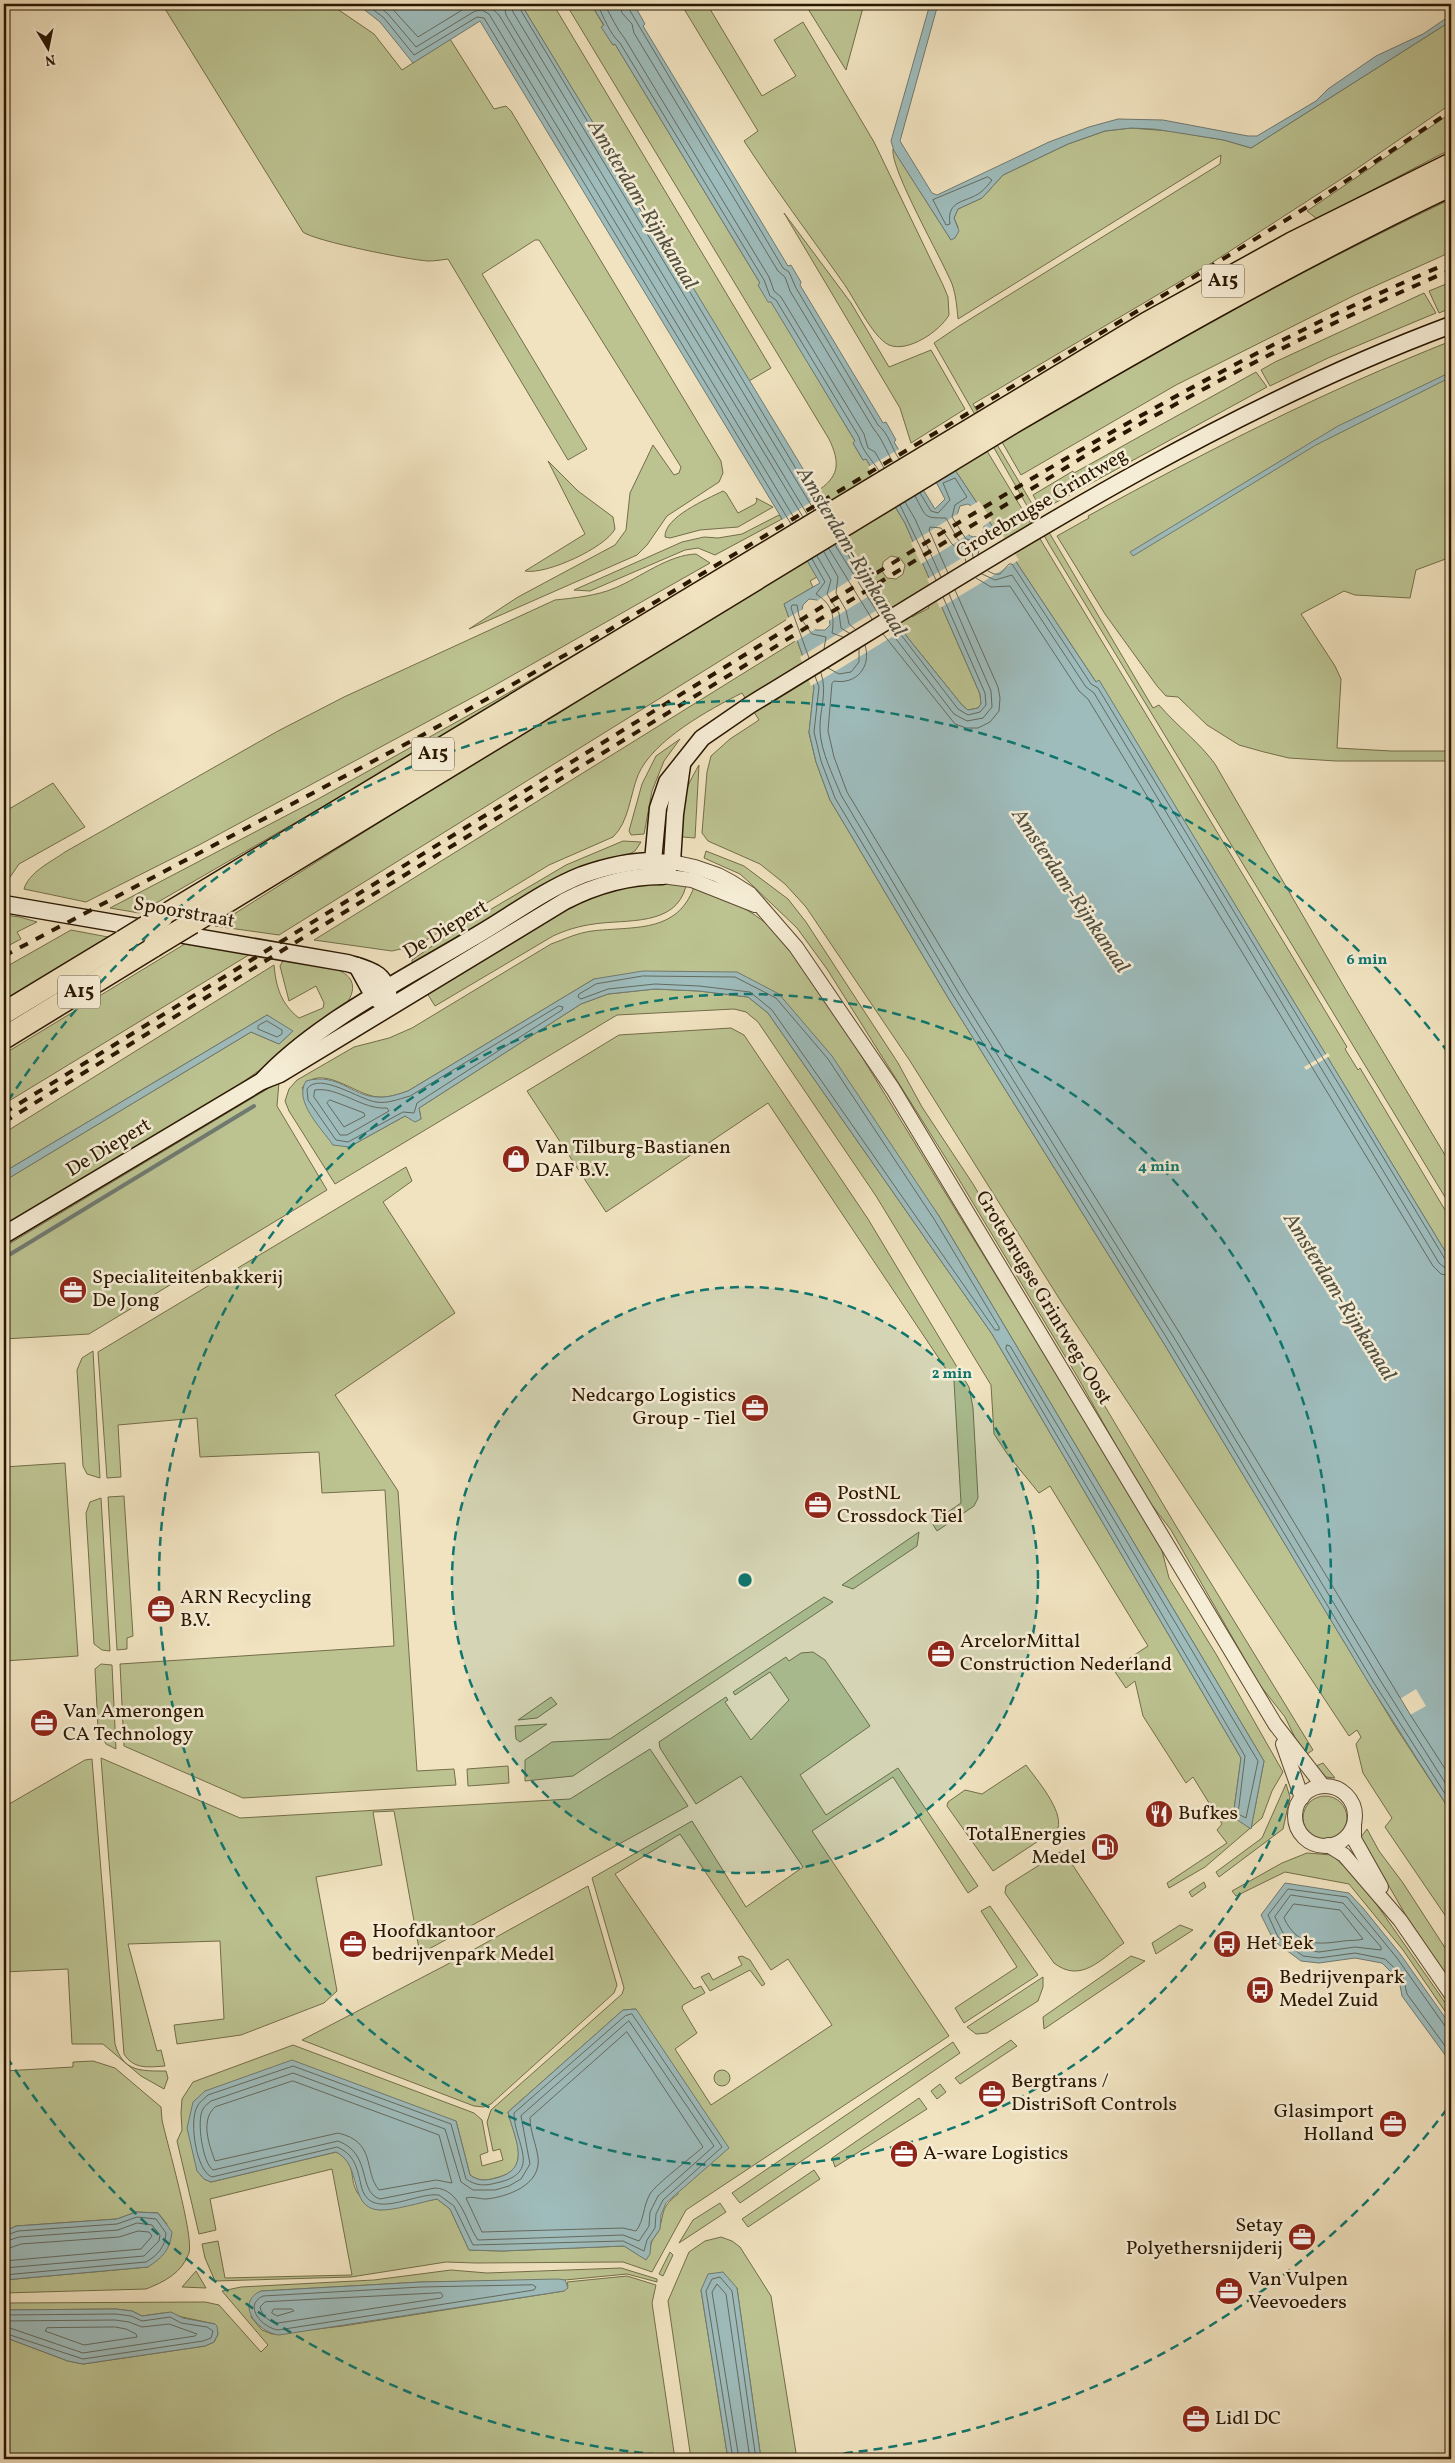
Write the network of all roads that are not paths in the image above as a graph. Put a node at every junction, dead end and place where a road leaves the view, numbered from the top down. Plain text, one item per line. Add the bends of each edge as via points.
1 (1451, 164) edge
2 (1451, 185) edge
3 (1451, 325) edge
4 (1005, 418) junction
5 (709, 598) junction
6 (682, 765) junction
7 (652, 861) junction
8 (672, 862) junction
9 (662, 876) junction
10 (4, 904) edge
11 (758, 906) junction
12 (381, 993) junction
13 (389, 1007) junction
14 (4, 1013) edge
15 (4, 1038) edge
16 (262, 1081) junction
17 (4, 1235) edge
18 (1275, 1724) junction
19 (1323, 1786) junction
20 (1302, 1798) junction
21 (1354, 1825) junction
22 (1328, 1845) junction
23 (1400, 1920) junction
24 (1451, 1994) edge

1 - 4 highway, A15 via 1214,285
2 - 4 highway, A15 via 1226,299
3 - 6 main road, Grotebrugse Grintweg via 1344,369 1187,444 1081,504 750,705 702,738
4 - 5 highway, A15
5 - 14 highway, A15, bridge via 162,917
5 - 15 highway, A15, bridge
6 - 7 main road, Grotebrugse Grintweg via 663,792
6 - 8 main road, Grotebrugse Grintweg
7 - 8 street, De Diepert
7 - 9 street
7 - 12 main road, De Diepert via 610,867 569,881
8 - 9 main road
8 - 11 street, Grotebrugse Grintweg-Oost via 718,875 750,894
9 - 11 street, Grotebrugse Grintweg-Oost via 692,880
9 - 13 main road, De Diepert via 627,878 587,890
10 - 12 main road, Spoorstraat via 357,966 375,972
11 - 18 street, Grotebrugse Grintweg-Oost via 796,947 893,1088
12 - 13 main road
12 - 16 main road, De Diepert via 298,1047
13 - 16 main road, De Diepert via 280,1074
16 - 17 main road, De Diepert
18 - 19 street, Grotebrugse Grintweg-Oost
18 - 20 street, Grotebrugse Grintweg-Oost
19 - 20 street
19 - 21 street via 1341,1790 1348,1796 1354,1805
20 - 22 street via 1296,1815 1300,1831 1311,1842
21 - 22 street via 1344,1839
21 - 23 street via 1354,1839
22 - 23 street via 1344,1855
23 - 24 street

